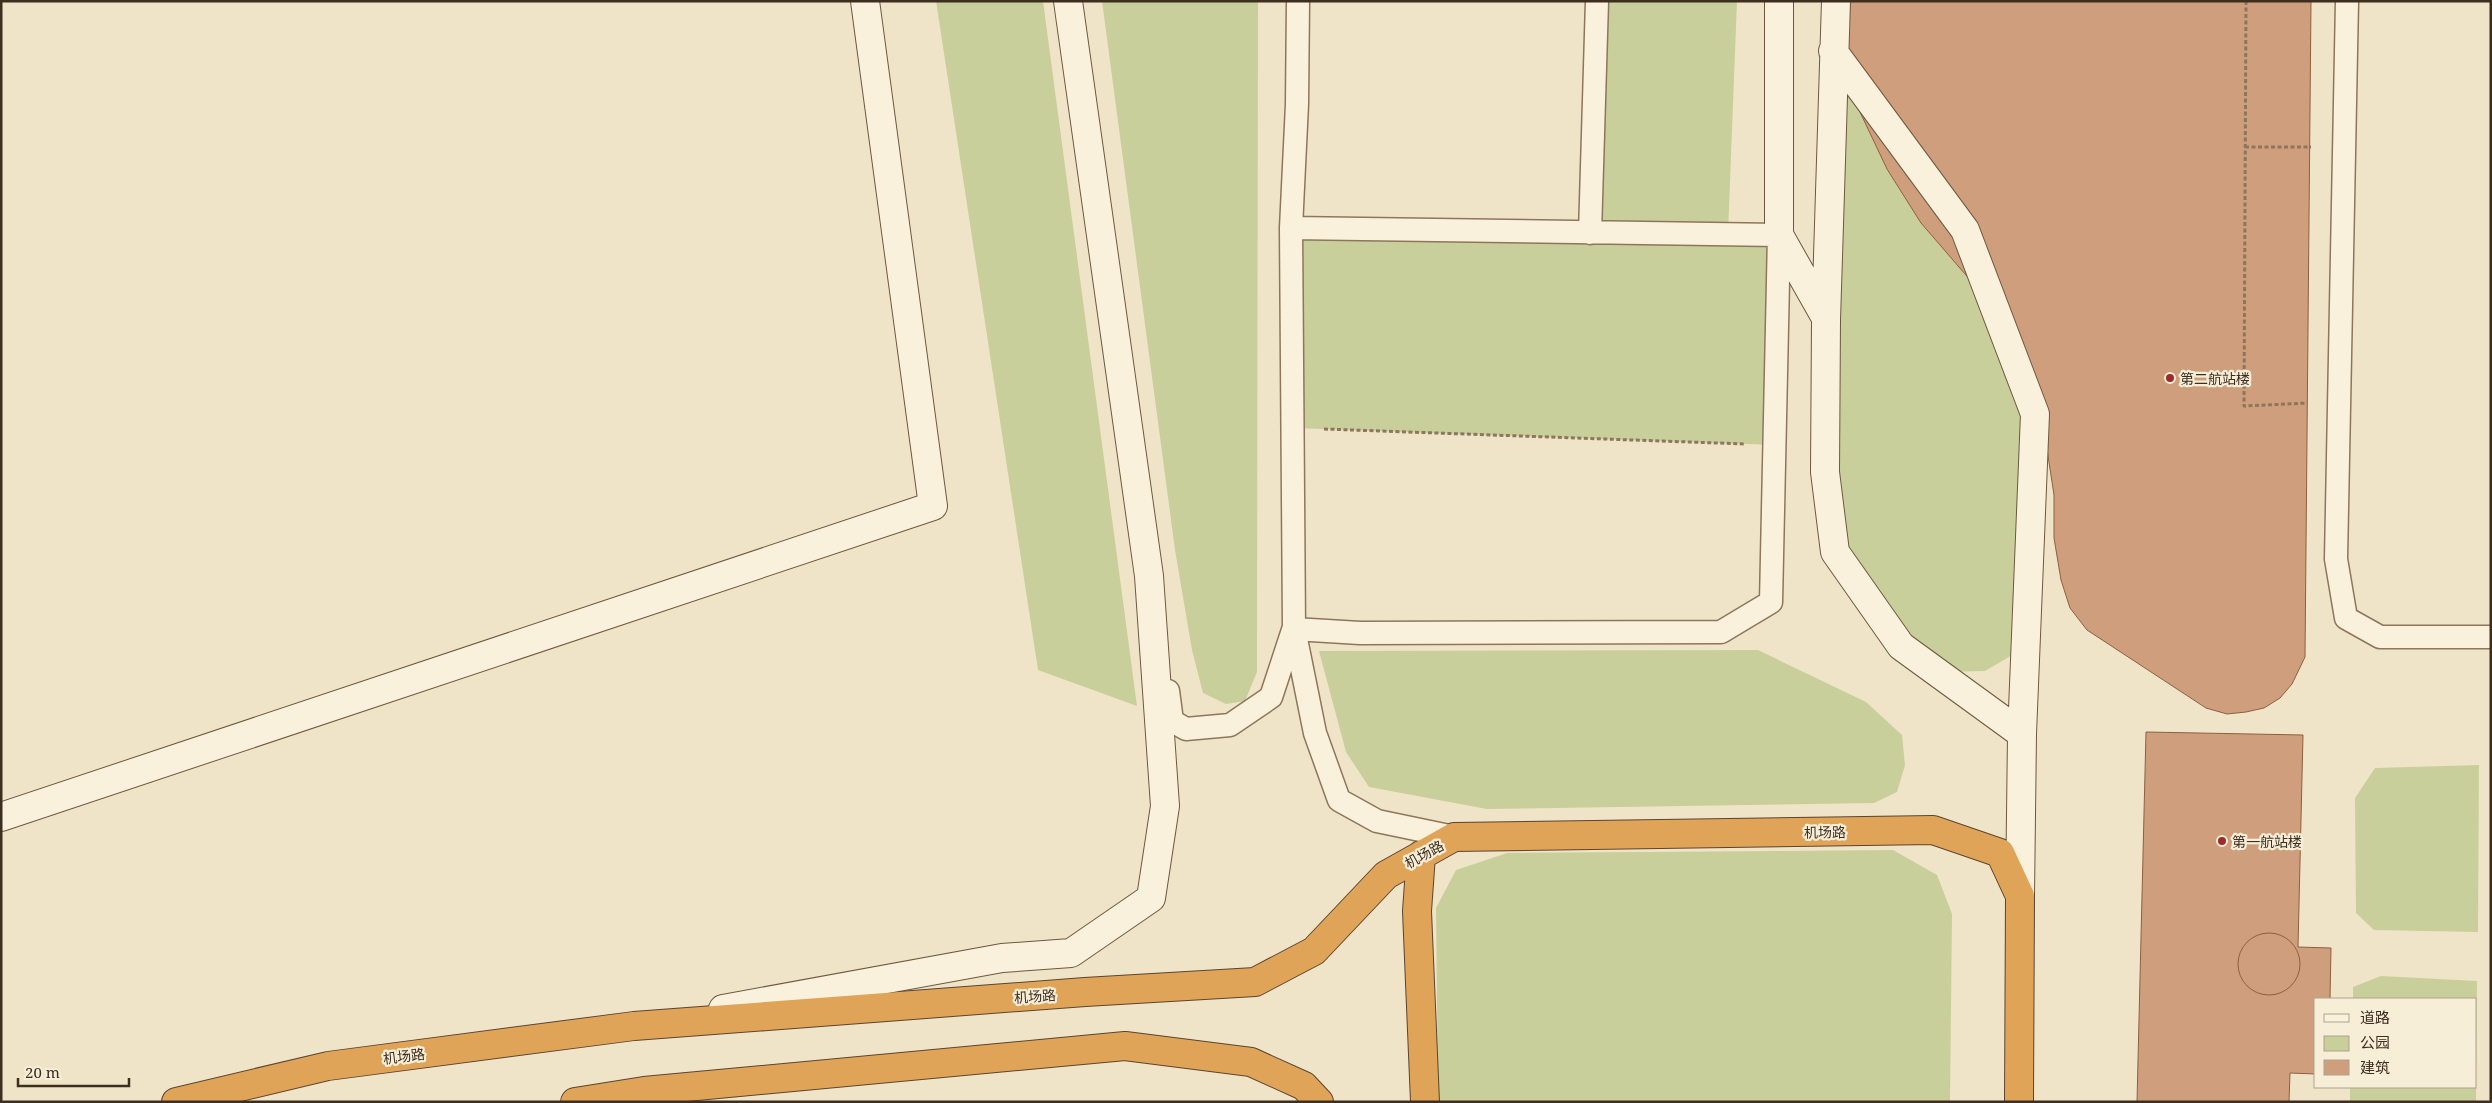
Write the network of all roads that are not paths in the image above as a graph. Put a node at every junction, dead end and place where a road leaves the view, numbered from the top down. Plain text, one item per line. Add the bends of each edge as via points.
1 (865, 1) edge
2 (1068, 1) edge
3 (1298, 1) edge
4 (1597, 1) edge
5 (1779, 1) edge
6 (1836, 1) edge
7 (2347, 1) edge
8 (1833, 51) junction
9 (1291, 228) junction
10 (1590, 233) junction
11 (1779, 235) junction
12 (1826, 320) junction
13 (1149, 576) junction
14 (1294, 629) junction
15 (2491, 637) edge
16 (2022, 734) junction
17 (1, 817) edge
18 (1454, 838) junction
19 (1421, 855) junction
20 (2020, 896) junction
21 (634, 1026) junction
22 (176, 1102) edge
23 (575, 1102) edge
24 (1319, 1102) edge
25 (1425, 1102) edge
26 (2019, 1102) edge

1 - 17 main road via 933,506
2 - 13 main road, 机场路
3 - 9 lane
4 - 10 lane
5 - 11 main road
6 - 8 main road
7 - 15 lane via 2336,559 2346,618 2380,636
8 - 12 main road
8 - 16 main road via 1965,230 2035,414
9 - 10 lane
9 - 14 lane
10 - 11 lane
11 - 12 main road
11 - 14 lane via 1771,602 1721,632 1360,633
12 - 16 main road via 1824,472 1835,552 1901,646
13 - 14 lane via 1172,721 1186,729 1230,725 1271,697
13 - 21 main road, 机场路 via 1165,806 1150,898 1070,953 1002,958
14 - 18 lane via 1315,733 1339,800 1377,822
16 - 20 main road
18 - 19 highway, 机场路
18 - 20 highway, 机场路 via 1933,830 2000,853
19 - 21 highway, 机场路 via 1386,875 1314,951 1255,982
19 - 25 highway via 1416,911
20 - 26 highway, 机场路
21 - 22 highway, 机场路 via 328,1066
23 - 24 highway via 644,1091 1125,1046 1251,1062 1304,1086

